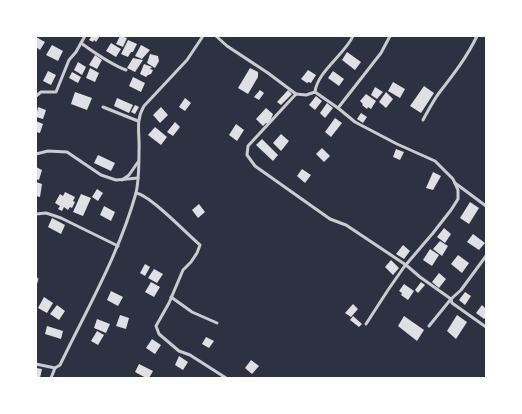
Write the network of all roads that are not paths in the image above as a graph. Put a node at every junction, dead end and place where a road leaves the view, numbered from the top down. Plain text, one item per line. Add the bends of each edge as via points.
1 (85, 36) edge
2 (203, 36) edge
3 (216, 36) edge
4 (353, 36) edge
5 (390, 36) edge
6 (477, 36) edge
7 (81, 43) junction
8 (126, 70) dead end
9 (315, 92) junction
10 (296, 94) junction
11 (36, 96) edge
12 (103, 107) dead end
13 (338, 108) junction
14 (423, 120) dead end
15 (138, 121) junction
16 (36, 154) edge
17 (139, 161) junction
18 (138, 178) junction
19 (122, 180) junction
20 (454, 181) junction
21 (136, 193) junction
22 (486, 206) edge
23 (36, 214) edge
24 (118, 246) junction
25 (486, 256) edge
26 (406, 265) junction
27 (36, 279) edge
28 (36, 283) edge
29 (171, 297) junction
30 (451, 299) junction
31 (217, 323) dead end
32 (366, 324) dead end
33 (429, 326) dead end
34 (486, 327) edge
35 (36, 364) edge
36 (55, 368) junction
37 (51, 378) edge
38 (226, 378) edge

1 - 7 street
2 - 15 street via 187,60 144,106
3 - 10 street
4 - 9 street via 316,86
5 - 13 street via 381,54
6 - 14 street
7 - 8 street via 102,58
7 - 11 street via 69,60 56,92 41,92
9 - 10 street via 306,95
9 - 13 street
10 - 26 street via 248,146 247,155 255,166 330,219 346,225
12 - 15 street
13 - 20 street via 355,122 435,161
15 - 17 street
16 - 19 street via 48,151 67,152 101,175
17 - 18 street
17 - 19 street
18 - 19 street
18 - 21 street
20 - 22 street
20 - 26 street via 458,199
21 - 24 street
21 - 29 street via 150,200 200,245 191,262 183,270
23 - 24 street via 46,213 61,218
24 - 36 street via 60,365
25 - 30 street
26 - 30 street
26 - 32 street
27 - 28 street
29 - 31 street via 192,312
29 - 38 street via 156,326 159,334 179,351 190,355
30 - 33 street
30 - 34 street via 452,303
35 - 36 street
36 - 37 street

